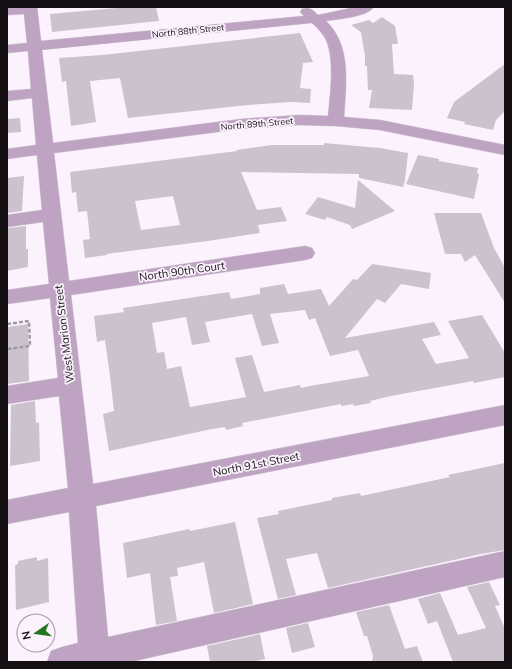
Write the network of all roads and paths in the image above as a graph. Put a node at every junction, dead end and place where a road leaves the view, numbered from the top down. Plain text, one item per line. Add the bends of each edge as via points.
1 (302, 7) edge
2 (368, 7) edge
3 (31, 8) edge
4 (7, 11) edge
5 (316, 19) junction
6 (35, 47) junction
7 (7, 49) edge
8 (39, 93) junction
9 (7, 96) edge
10 (336, 121) junction
11 (44, 150) junction
12 (505, 150) edge
13 (7, 154) edge
14 (51, 215) junction
15 (7, 221) edge
16 (305, 253) dead end
17 (59, 289) junction
18 (7, 296) edge
19 (7, 324) edge
20 (7, 349) edge
21 (70, 385) junction
22 (7, 395) edge
23 (505, 415) edge
24 (81, 498) junction
25 (7, 512) edge
26 (505, 564) edge
27 (95, 658) edge
28 (62, 662) edge

1 - 5 street
2 - 5 street, North 88th Street
3 - 4 street
3 - 6 street, West Marion Street
5 - 6 street, North 88th Street
5 - 10 street via 335,43
6 - 7 street, North 88th Street
6 - 8 street, West Marion Street
8 - 9 street
8 - 11 street, West Marion Street
10 - 11 street, North 89th Street via 300,120 241,124
10 - 12 street, North 89th Street via 380,125
11 - 13 street, North 89th Street
11 - 14 street, West Marion Street
14 - 15 street
14 - 17 street, West Marion Street
16 - 17 street, North 90th Court
17 - 18 street, North 90th Court
17 - 21 street, West Marion Street
19 - 20 path via 29,320 30,346
21 - 22 street
21 - 24 street, West Marion Street
23 - 24 street, North 91st Street
24 - 25 street, North 91st Street
24 - 27 street, West Marion Street
26 - 27 street
27 - 28 street

